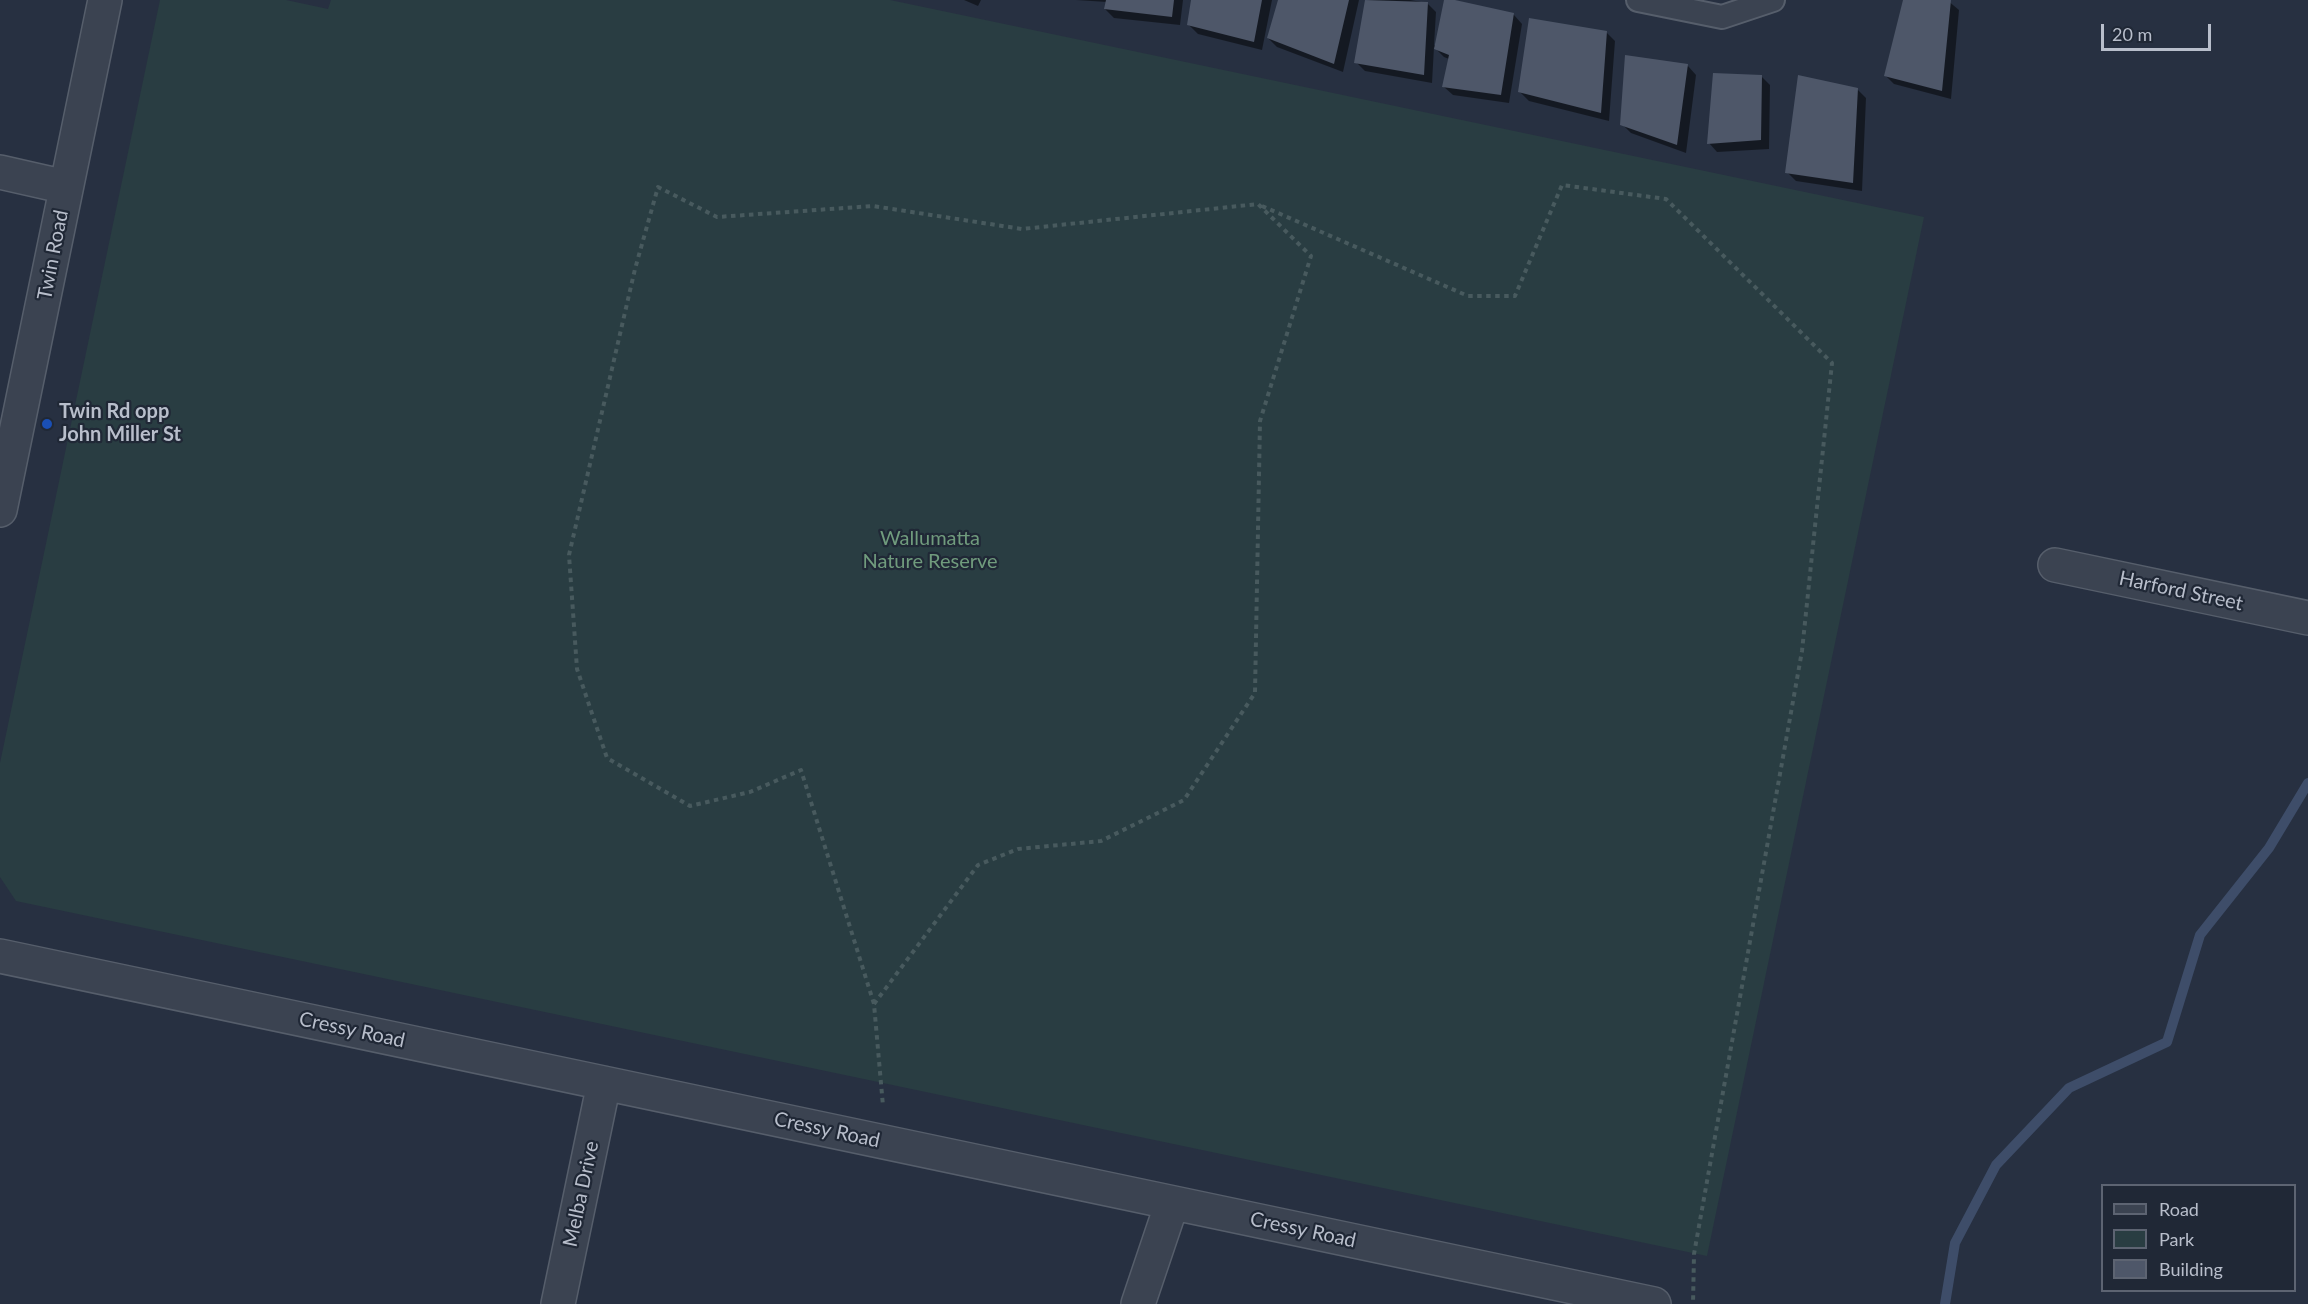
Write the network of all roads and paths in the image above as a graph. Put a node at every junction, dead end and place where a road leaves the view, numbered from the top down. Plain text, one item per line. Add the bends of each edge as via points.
1 (105, 0) edge
2 (1638, 0) edge
3 (1773, 0) edge
4 (0, 172) edge
5 (66, 187) junction
6 (1257, 204) junction
7 (0, 510) edge
8 (2055, 565) dead end
9 (2308, 618) edge
10 (0, 956) edge
11 (874, 1004) junction
12 (604, 1083) junction
13 (886, 1142) junction
14 (1172, 1203) junction
15 (558, 1304) edge
16 (1138, 1304) edge
17 (1654, 1304) edge
18 (1693, 1304) edge

1 - 5 street, Twin Road
2 - 3 lane via 1722,17
4 - 5 street
5 - 7 street, Twin Road
6 - 11 path via 1311,256 1260,422 1255,693 1184,800 1101,841 1018,849 978,866
6 - 11 path via 1022,229 873,206 717,217 658,187 635,269 569,555 577,669 608,758 690,806 750,792 801,770
6 - 18 path via 1468,296 1515,296 1562,185 1666,199 1832,363 1802,651 1694,1254
8 - 9 street, Harford Street
10 - 12 street, Cressy Road
11 - 13 path
12 - 13 street, Cressy Road
12 - 15 street, Melba Drive
13 - 14 street, Cressy Road
14 - 16 street
14 - 17 street, Cressy Road

